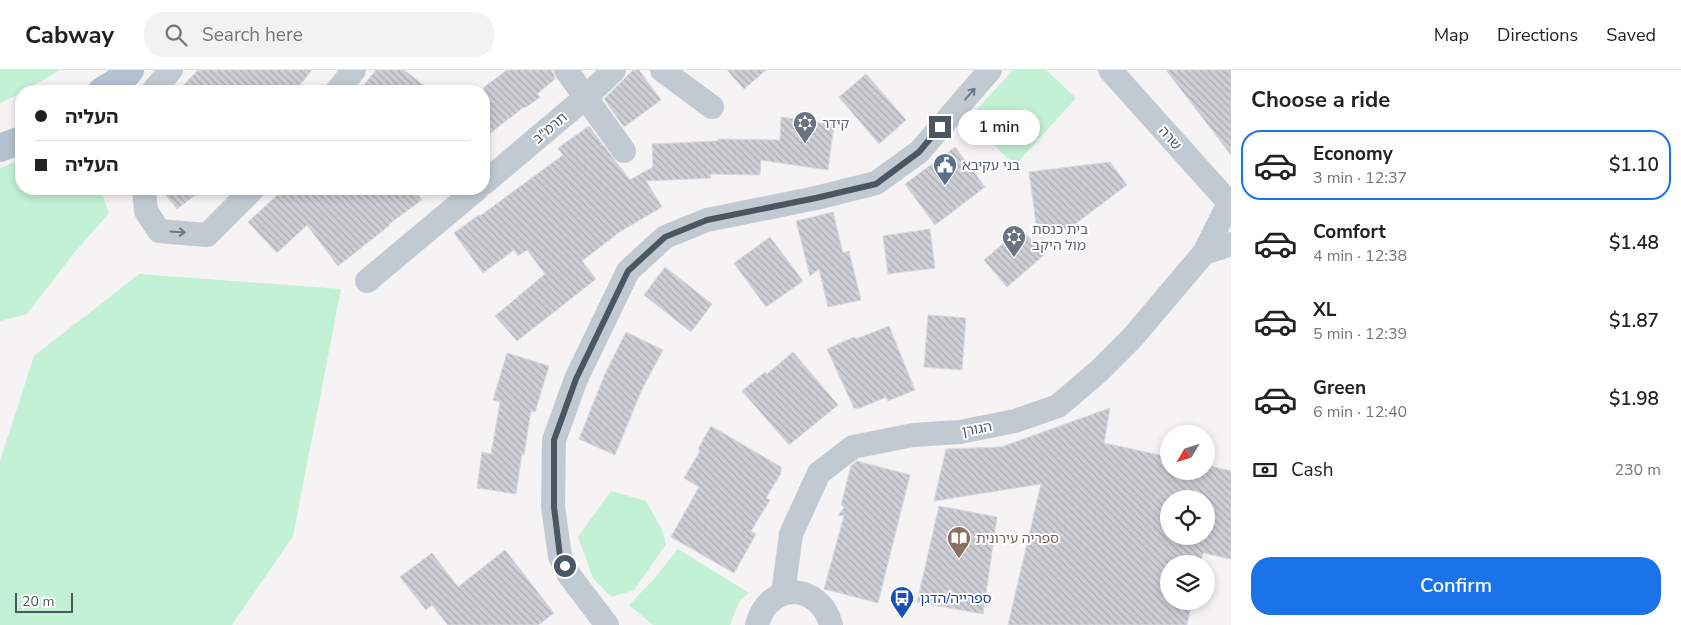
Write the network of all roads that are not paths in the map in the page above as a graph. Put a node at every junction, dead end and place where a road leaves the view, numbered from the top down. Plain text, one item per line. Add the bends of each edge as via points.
1 (130, 70) edge
2 (171, 70) edge
3 (354, 70) edge
4 (566, 70) edge
5 (614, 70) edge
6 (662, 70) edge
7 (990, 70) edge
8 (1110, 70) edge
9 (112, 85) edge
10 (158, 85) edge
11 (342, 85) edge
12 (586, 98) junction
13 (712, 107) dead end
14 (15, 142) edge
15 (0, 148) edge
16 (624, 151) dead end
17 (490, 178) edge
18 (145, 195) edge
19 (246, 195) edge
20 (470, 195) edge
21 (1230, 204) edge
22 (1231, 244) edge
23 (1204, 253) junction
24 (368, 281) dead end
25 (783, 594) junction
26 (607, 625) edge
27 (757, 625) edge
28 (831, 625) edge

1 - 9 main road
2 - 10 street
3 - 11 street
4 - 12 street
5 - 12 street, תרמ"ב
6 - 13 street
26 -> 7 street via 569,576 560,556 554,507 554,440 576,379 628,271 665,237 707,220 876,184 919,152
8 - 21 street, שרה
12 - 16 street
12 - 17 street, תרמ"ב
14 - 15 main road
18 -> 19 street via 146,211 160,231 207,234
20 - 24 street
21 - 23 street, הגורן
22 - 23 street
23 - 25 street, הגורן via 1132,338 1058,406 1015,422 960,432 913,434 853,447 819,473 791,534
25 - 27 street via 765,606
25 - 28 street via 794,592 815,598 829,615

